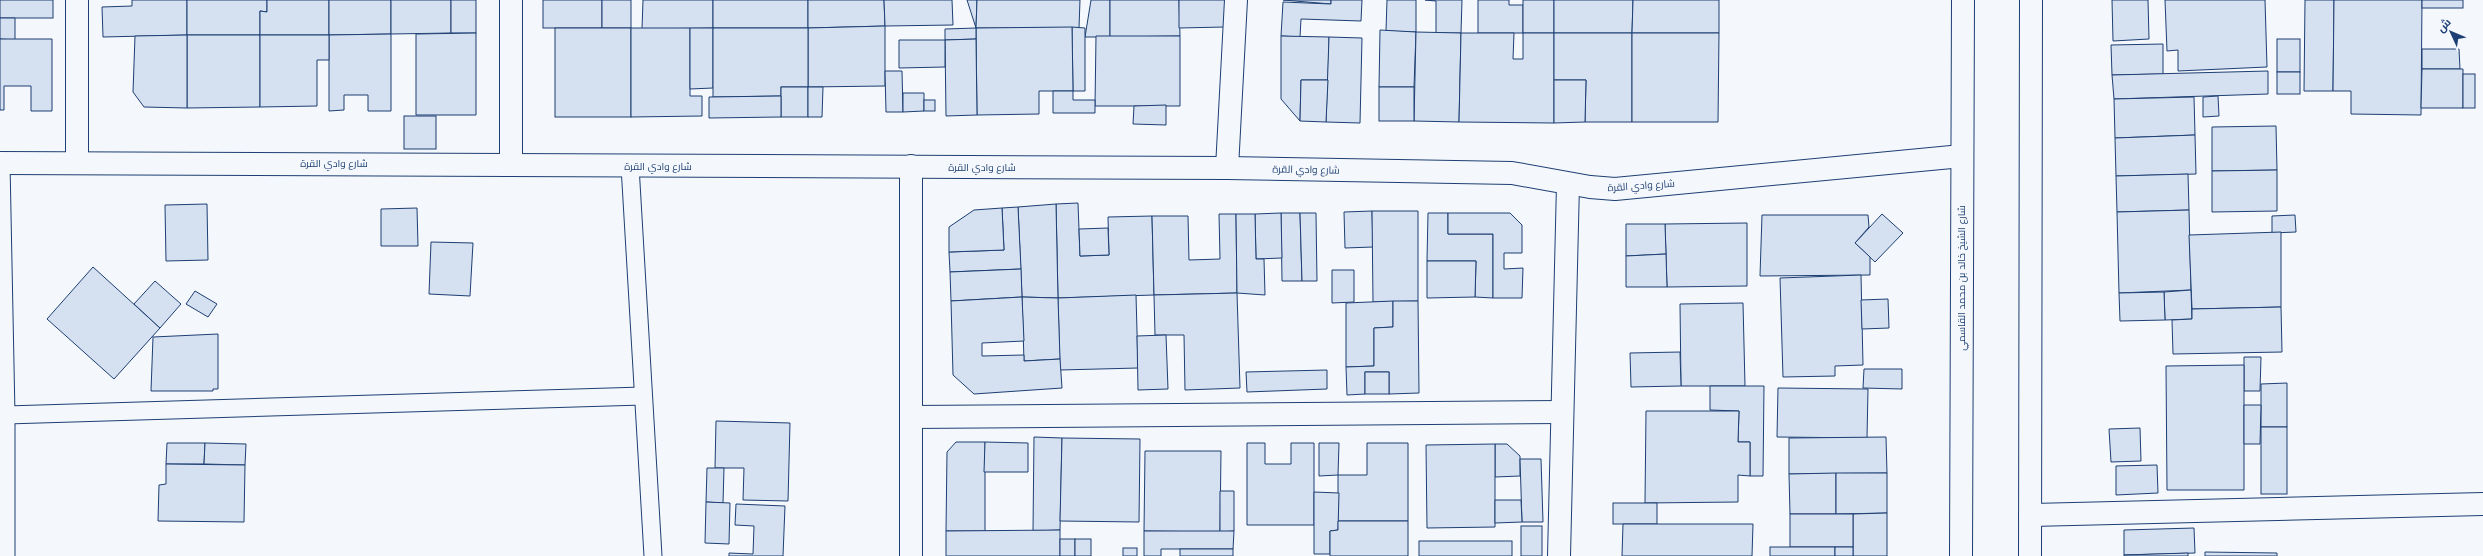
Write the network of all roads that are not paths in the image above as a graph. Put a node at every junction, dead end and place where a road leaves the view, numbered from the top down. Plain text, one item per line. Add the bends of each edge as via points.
1 (77, 0) edge
2 (511, 0) edge
3 (1236, 0) edge
4 (1963, 0) edge
5 (2031, 0) edge
6 (1962, 156) junction
7 (77, 163) junction
8 (0, 164) edge
9 (511, 164) junction
10 (630, 166) junction
11 (911, 166) junction
12 (1227, 168) junction
13 (1568, 184) junction
14 (643, 396) junction
15 (1562, 412) junction
16 (6, 415) junction
17 (911, 417) junction
18 (2483, 504) edge
19 (2030, 515) junction
20 (6, 556) edge
21 (654, 556) edge
22 (911, 556) edge
23 (1559, 556) edge
24 (1961, 556) edge
25 (2030, 556) edge

1 - 7 street
2 - 9 street
3 - 12 street
4 - 6 street, شارع الشيخ خالد بن محمد القاسمي
5 - 19 street
6 - 13 street, شارع وادي القرة via 1615,189
6 - 24 street, شارع الشيخ خالد بن محمد القاسمي
7 - 8 street, شارع وادي القرة
7 - 9 street, شارع وادي القرة
8 - 16 lane
9 - 10 street, شارع وادي القرة
10 - 11 street, شارع وادي القرة
10 - 14 lane
11 - 12 street, شارع وادي القرة
11 - 17 street
12 - 13 street, شارع وادي القرة via 1512,172
13 - 15 street
14 - 16 lane
14 - 21 lane
15 - 17 street
15 - 23 street
16 - 20 lane
17 - 22 street
18 - 19 street
19 - 25 street

